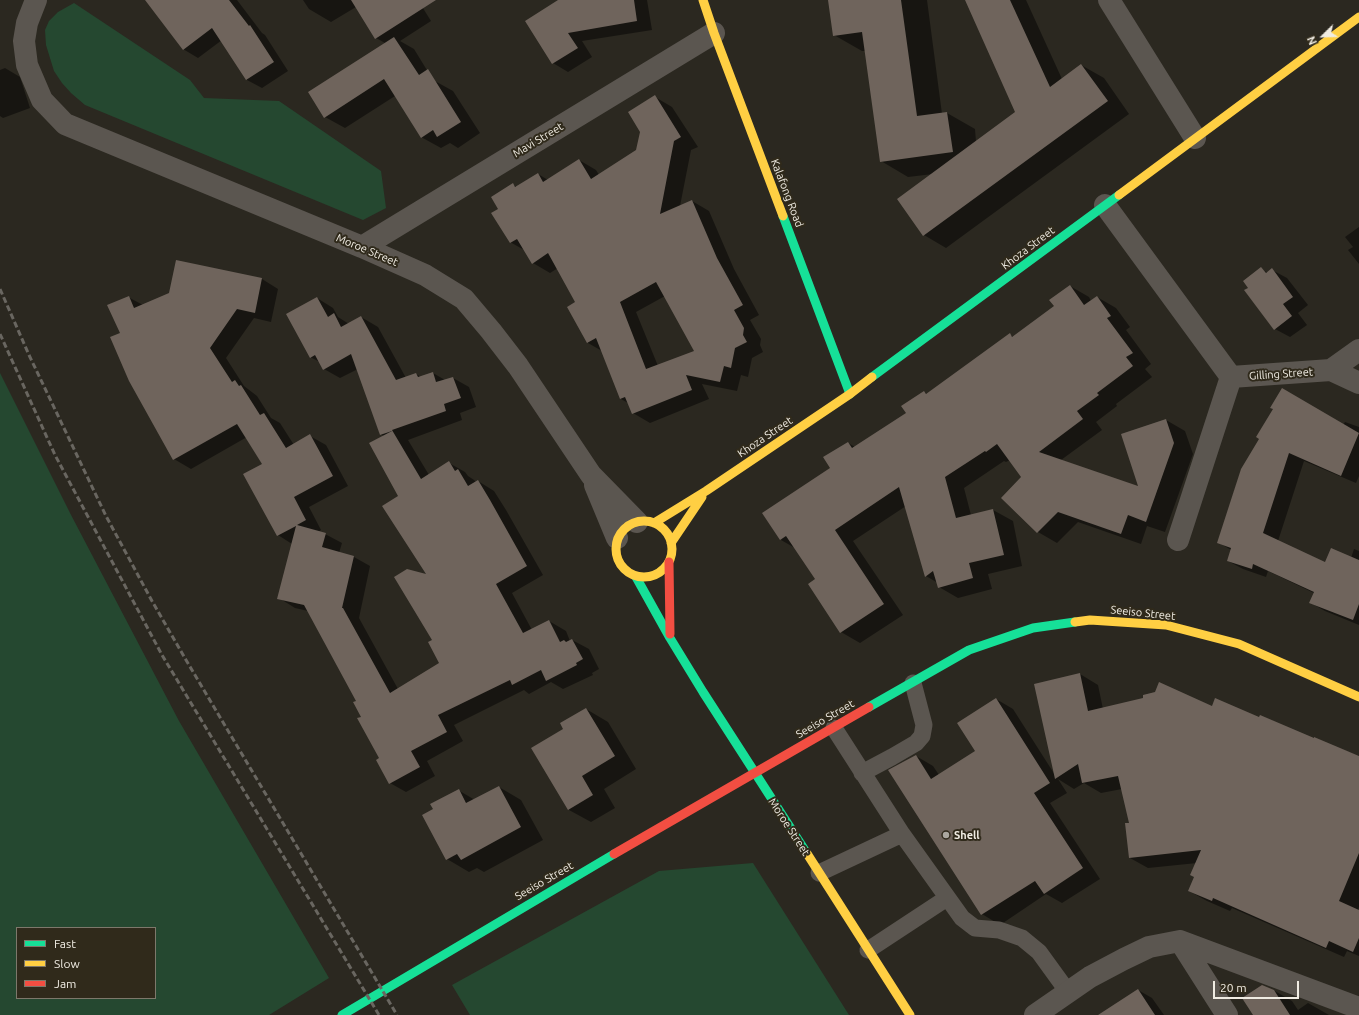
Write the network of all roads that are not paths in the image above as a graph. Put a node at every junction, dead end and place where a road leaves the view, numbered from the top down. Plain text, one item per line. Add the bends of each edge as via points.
1 (36, 0) edge
2 (703, 0) edge
3 (1109, 0) edge
4 (1359, 17) edge
5 (714, 33) junction
6 (1195, 138) junction
7 (1105, 205) junction
8 (362, 247) junction
9 (1359, 350) edge
10 (1331, 370) junction
11 (1231, 377) junction
12 (1359, 383) edge
13 (850, 394) junction
14 (591, 475) junction
15 (706, 491) junction
16 (646, 522) junction
17 (617, 538) junction
18 (1178, 540) dead end
19 (671, 543) junction
20 (669, 562) junction
21 (636, 577) junction
22 (670, 638) junction
23 (913, 683) junction
24 (1359, 697) edge
25 (834, 728) junction
26 (862, 773) junction
27 (755, 774) junction
28 (902, 834) junction
29 (819, 873) junction
30 (947, 898) junction
31 (1180, 941) junction
32 (868, 950) junction
33 (1068, 992) junction
34 (1359, 1008) edge
35 (342, 1015) edge
36 (910, 1015) edge
37 (1035, 1015) edge
38 (1227, 1015) edge

1 - 8 street, Moroe Street via 27,23 24,41 27,65 42,100 66,124
2 - 5 street, Kalafong Road
3 - 6 street
4 - 6 street, Khoza Street
5 - 8 street, Mavi Street
5 - 13 street, Kalafong Road
6 - 7 street, Khoza Street
7 - 11 street
7 - 13 street, Khoza Street
8 - 14 street, Moroe Street via 425,274 464,300 518,366
9 - 10 street
10 - 11 street, Gilling Street
10 - 12 street, Gilling Street
11 - 18 street
13 - 15 street, Khoza Street
14 - 16 street, Moroe Street
14 - 17 street, Moroe Street
15 - 16 street, Khoza Street
15 - 19 street, Khoza Street
16 - 17 street via 625,528
16 - 19 street via 662,527
17 - 21 street via 616,556 620,565
19 - 20 street via 672,553
20 - 21 street via 655,576
20 - 22 street
21 - 22 street, Moroe Street
22 - 27 street, Moroe Street
23 - 24 street, Seeiso Street via 970,650 1033,628 1090,620 1166,625 1239,644
23 - 25 street, Seeiso Street
23 - 26 lane via 924,725 922,736 916,743
25 - 26 lane
25 - 27 street, Seeiso Street
26 - 28 lane
27 - 29 street, Moroe Street
27 - 35 street, Seeiso Street via 653,831
28 - 29 lane
28 - 30 lane
29 - 32 street, Moroe Street
30 - 32 lane
30 - 33 lane via 962,918 975,928 999,930 1022,938 1039,952
31 - 33 street via 1149,947 1090,977
31 - 34 street
31 - 38 street
32 - 36 street, Moroe Street
33 - 37 street

